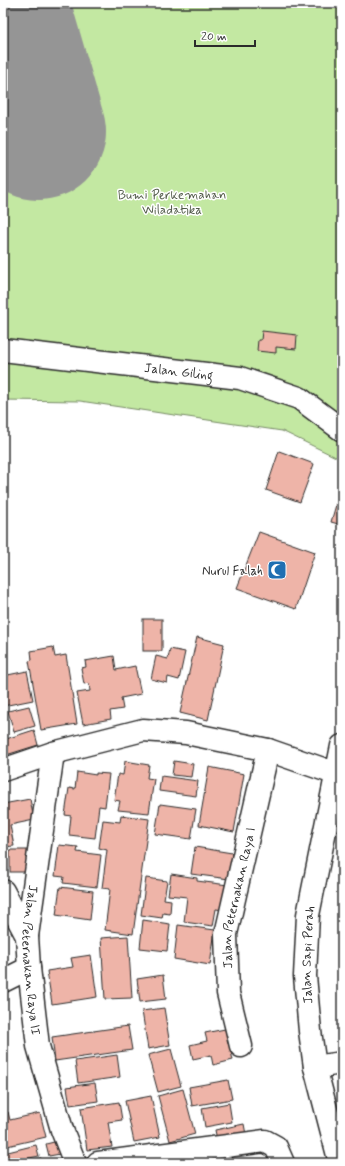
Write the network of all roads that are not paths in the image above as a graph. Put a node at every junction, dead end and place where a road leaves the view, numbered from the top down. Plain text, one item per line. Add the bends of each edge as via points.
1 (3, 350) edge
2 (342, 430) edge
3 (342, 746) edge
4 (268, 750) junction
5 (53, 753) junction
6 (3, 770) edge
7 (336, 774) junction
8 (3, 891) edge
9 (27, 936) junction
10 (29, 968) junction
11 (3, 981) edge
12 (241, 1046) dead end
13 (342, 1063) edge
14 (315, 1067) junction
15 (75, 1163) edge
16 (98, 1163) edge
17 (283, 1163) edge
18 (340, 1163) edge

1 - 2 street, Jalan Giling via 240,378 299,398
3 - 7 street, Jalan Sapi Perah
4 - 5 street via 186,733 143,730
4 - 7 street
4 - 12 street, Jalan Peternakan Raya I via 226,934 228,993
5 - 6 street
5 - 9 street, Jalan Peternakan Raya II
7 - 14 street, Jalan Sapi Perah via 308,915 305,976
8 - 9 street
9 - 10 street, Jalan Peternakan Raya II
10 - 11 street
10 - 15 street, Jalan Peternakan Raya II via 38,1046 62,1130
13 - 14 street
14 - 18 street, Jalan Sapi Perah
16 - 17 street via 265,1141 276,1147

